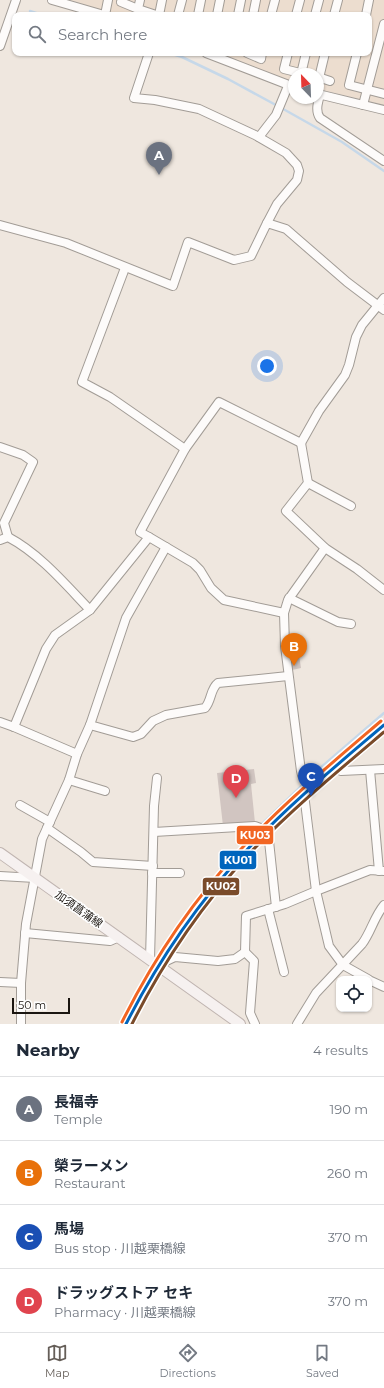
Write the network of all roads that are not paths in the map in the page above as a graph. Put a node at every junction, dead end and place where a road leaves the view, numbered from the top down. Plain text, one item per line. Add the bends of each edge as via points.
1 (16, 0) edge
2 (52, 0) edge
3 (108, 0) edge
4 (140, 0) edge
5 (162, 0) edge
6 (182, 0) edge
7 (201, 0) edge
8 (220, 0) edge
9 (242, 0) edge
10 (256, 0) edge
11 (275, 0) edge
12 (300, 0) edge
13 (319, 0) edge
14 (338, 0) edge
15 (370, 0) edge
16 (119, 1) edge
17 (138, 8) junction
18 (94, 12) edge
19 (105, 12) edge
20 (149, 12) edge
21 (159, 12) edge
22 (179, 12) edge
23 (199, 12) edge
24 (218, 12) edge
25 (239, 12) edge
26 (254, 12) edge
27 (272, 12) edge
28 (297, 12) edge
29 (316, 12) edge
30 (335, 12) edge
31 (367, 12) edge
32 (384, 24) edge
33 (0, 46) edge
34 (148, 56) edge
35 (214, 56) edge
36 (254, 56) edge
37 (262, 56) edge
38 (287, 56) edge
39 (305, 56) edge
40 (325, 56) edge
41 (356, 56) edge
42 (303, 68) edge
43 (322, 68) edge
44 (288, 70) edge
45 (324, 80) edge
46 (330, 81) dead end
47 (288, 86) edge
48 (368, 90) junction
49 (288, 93) edge
50 (384, 94) edge
51 (324, 96) edge
52 (318, 104) edge
53 (363, 105) junction
54 (384, 110) edge
55 (259, 137) junction
56 (384, 161) edge
57 (267, 223) junction
58 (0, 225) edge
59 (125, 268) junction
60 (384, 298) edge
61 (381, 308) edge
62 (301, 443) junction
63 (0, 447) edge
64 (185, 449) junction
65 (308, 483) junction
66 (352, 506) dead end
67 (149, 537) junction
68 (4, 538) edge
69 (166, 547) junction
70 (325, 548) junction
71 (384, 590) edge
72 (289, 598) junction
73 (90, 610) junction
74 (284, 613) junction
75 (351, 624) dead end
76 (288, 676) junction
77 (0, 722) edge
78 (90, 725) junction
79 (384, 725) edge
80 (14, 727) junction
81 (77, 754) junction
82 (334, 767) junction
83 (384, 769) edge
84 (370, 770) junction
85 (156, 778) dead end
86 (68, 780) junction
87 (312, 787) junction
88 (105, 791) dead end
89 (301, 796) junction
90 (20, 805) dead end
91 (48, 825) junction
92 (266, 830) junction
93 (154, 832) junction
94 (0, 853) edge
95 (152, 869) junction
96 (382, 871) edge
97 (180, 873) dead end
98 (0, 876) edge
99 (35, 878) junction
100 (316, 890) junction
101 (384, 905) edge
102 (272, 908) junction
103 (25, 933) junction
104 (119, 937) junction
105 (245, 952) junction
106 (154, 962) junction
107 (343, 965) junction
108 (284, 972) dead end
109 (363, 976) edge
110 (372, 981) edge
111 (0, 982) edge
112 (21, 983) junction
113 (384, 987) edge
114 (21, 1024) edge
115 (126, 1024) edge
116 (240, 1024) edge
117 (255, 1024) edge
118 (297, 1024) edge

1 - 33 street
2 - 18 street
3 - 19 street
4 - 17 street
5 - 21 street
6 - 22 street
7 - 23 street
8 - 24 street
9 - 25 street
10 - 26 street
11 - 27 street
12 - 28 street
13 - 29 street
14 - 30 street
15 - 31 street
16 - 17 street
17 - 20 street
32 - 48 street
34 - 55 street via 134,98 200,108
35 - 47 street
36 - 37 street via 261,59
38 - 44 street via 284,69
39 - 42 street
40 - 43 street
41 - 48 street via 349,85
45 - 46 street
48 - 50 street
48 - 53 street
49 - 55 street via 276,115
51 - 53 street
52 - 56 street via 317,114 320,118
53 - 54 street
55 - 57 street via 286,153 299,171 297,180 277,204
57 - 59 street via 251,256 234,260 188,242 173,286
57 - 61 street via 286,229
58 - 59 street via 66,243
59 - 64 street via 82,382 110,397
60 - 61 street
61 - 62 street via 362,325 345,375 319,411
62 - 64 street via 219,402
62 - 65 street
63 - 68 street via 23,455 33,462 4,523
64 - 67 street via 140,532
65 - 66 street
65 - 70 street via 286,511
67 - 69 street
67 - 73 street
68 - 73 street via 18,542 49,567
69 - 74 street via 193,563 211,588 224,600
69 - 78 street via 126,618
70 - 71 street
70 - 72 street
72 - 74 street
72 - 75 street via 338,622
73 - 80 street via 55,635 46,649
74 - 76 street
76 - 78 street via 218,683 205,708 166,715 153,721 141,734 133,736
76 - 87 street via 302,775
77 - 80 street
78 - 81 street
79 - 82 main road
80 - 81 street
81 - 86 street
82 - 84 street via 341,771
82 - 87 main road
83 - 84 street
84 - 96 street
85 - 93 street
86 - 88 street
86 - 91 street
87 - 89 main road
89 - 92 main road
89 - 100 street via 305,802
90 - 91 street
91 - 95 street via 93,862
91 - 99 street via 42,839
92 - 93 street via 255,826
92 - 102 street via 269,841
92 - 106 main road via 211,890
93 - 95 street
94 - 99 main road, 加須菖蒲線
95 - 97 street
95 - 106 street
96 - 100 street via 370,870
98 - 99 street
99 - 103 street
99 - 104 main road, 加須菖蒲線
100 - 102 street
100 - 107 street via 330,946
101 - 107 street via 366,939
102 - 105 street via 246,916
102 - 108 street
103 - 104 street via 110,941
103 - 112 street
104 - 106 main road, 加須菖蒲線
105 - 106 street via 234,959 218,961 175,956
105 - 117 street via 254,961 250,1013
106 - 115 main road
106 - 116 main road, 加須菖蒲線
107 - 109 street
107 - 118 street via 316,993
110 - 113 street
111 - 112 street
112 - 114 street

